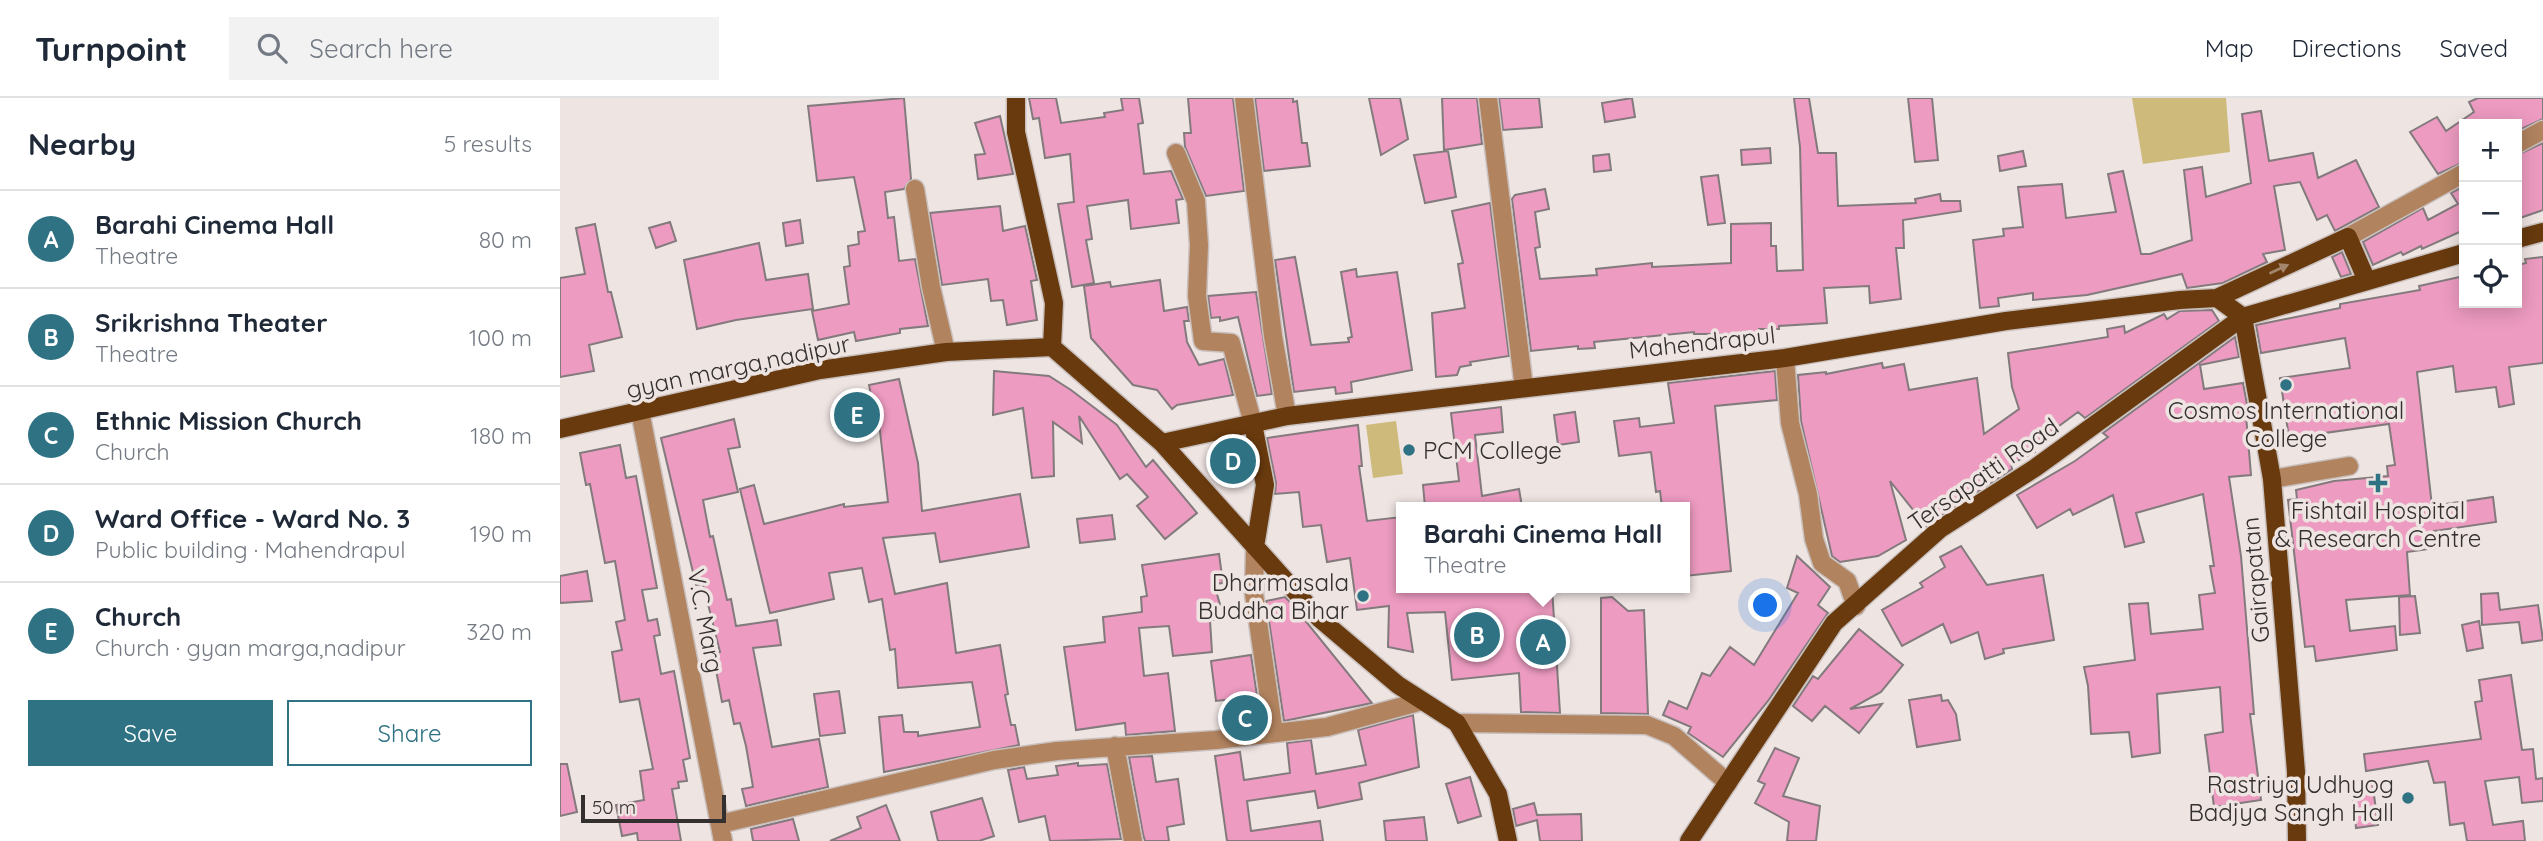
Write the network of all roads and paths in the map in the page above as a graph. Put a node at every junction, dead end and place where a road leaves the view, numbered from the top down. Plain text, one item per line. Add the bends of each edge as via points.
1 (1016, 98) edge
2 (1244, 98) edge
3 (1488, 98) edge
4 (2543, 130) edge
5 (2522, 141) edge
6 (1176, 153) dead end
7 (2459, 176) edge
8 (915, 189) dead end
9 (2543, 232) edge
10 (2348, 237) junction
11 (2522, 238) edge
12 (2459, 254) edge
13 (2367, 281) junction
14 (2217, 299) junction
15 (2242, 317) junction
16 (1052, 347) junction
17 (946, 352) junction
18 (1785, 358) junction
19 (1524, 388) junction
20 (640, 411) junction
21 (1287, 416) junction
22 (1253, 424) junction
23 (560, 429) edge
24 (1162, 443) junction
25 (2349, 466) dead end
26 (2272, 479) junction
27 (1255, 547) junction
28 (1856, 606) junction
29 (1422, 701) junction
30 (1457, 723) junction
31 (1274, 733) junction
32 (1115, 746) junction
33 (1728, 783) junction
34 (721, 832) edge
35 (1133, 841) edge
36 (1508, 841) edge
37 (1689, 841) edge
38 (2297, 841) edge

1 - 16 main road via 1016,132 1054,303
2 - 21 street
3 - 19 street
4 - 5 street
6 - 22 street via 1196,201 1197,296 1203,341 1231,343
7 - 10 street
8 - 17 street
9 - 11 main road
10 - 13 main road
14 -> 10 main road, Mahendrapul
12 - 13 main road
13 - 15 main road
14 - 15 main road
14 - 18 main road, Mahendrapul via 2006,321
15 - 26 main road, Gairapatan
15 - 28 main road, Tersapatti Road via 2035,468 1940,529
16 - 17 main road, gyan marga,nadipur
16 - 24 main road
17 - 20 main road, gyan marga,nadipur via 820,370
18 - 19 main road, Mahendrapul
18 - 28 street via 1790,423 1814,539 1822,563 1847,582
19 - 21 main road, Mahendrapul
20 - 23 main road, gyan marga,nadipur
20 - 34 street, V.C. Marg
21 - 22 main road, Mahendrapul
22 - 24 main road, Mahendrapul
22 - 27 main road via 1265,485
24 - 27 main road
25 - 26 street
26 - 38 main road, Gairapatan via 2296,772
27 - 29 main road via 1320,619
27 - 31 street via 1255,608
28 - 33 main road, Tersapatti Road via 1834,623
29 - 30 main road
29 - 31 street via 1327,727
30 - 33 street via 1647,725 1674,736
30 - 36 main road via 1498,794
31 - 32 street
32 - 34 street via 994,760
32 - 35 street
33 - 37 main road, Tersapatti Road

